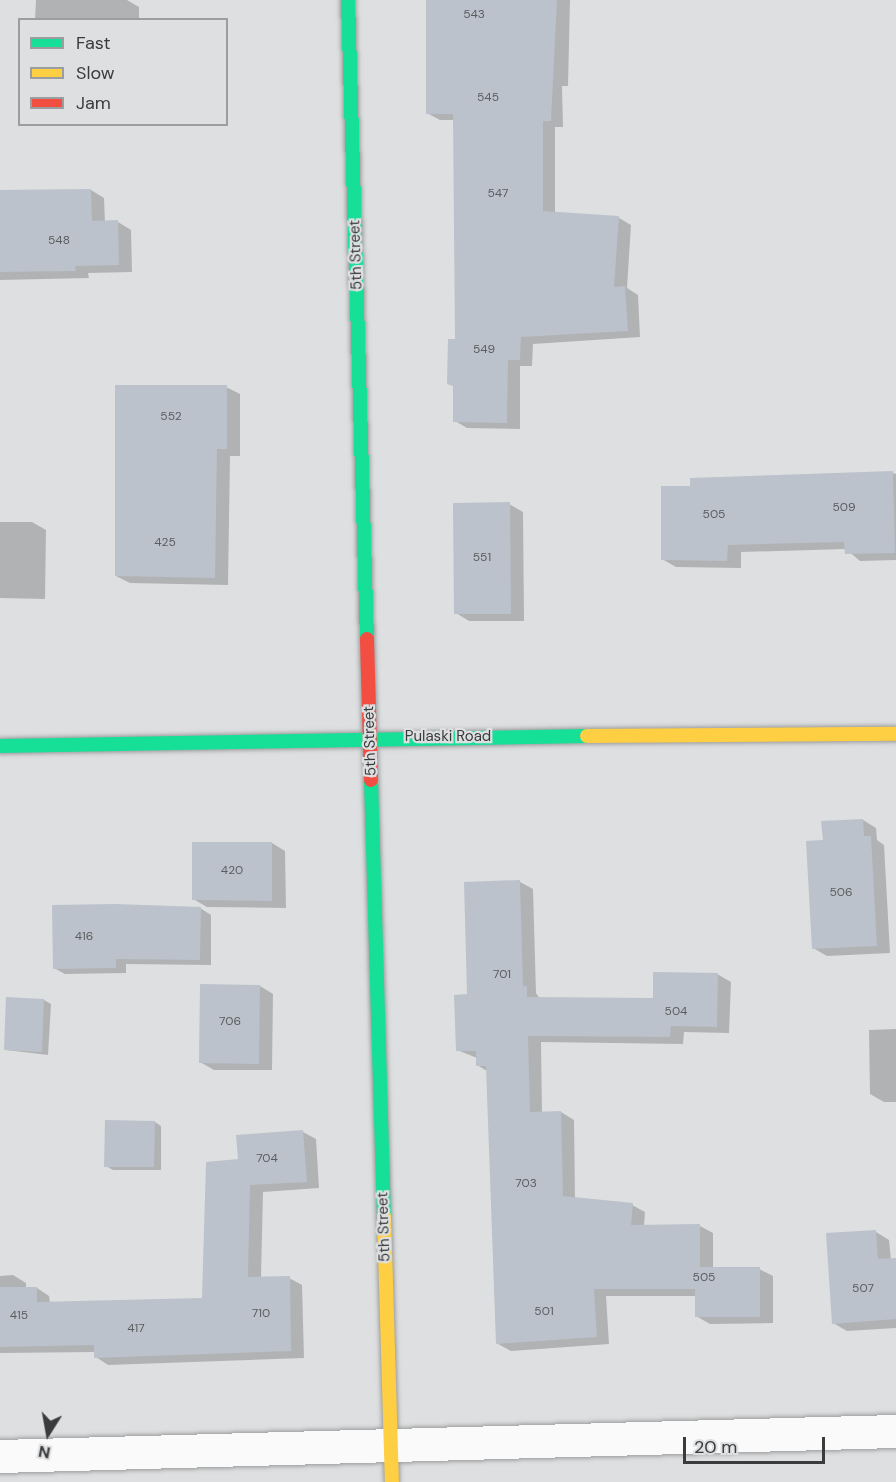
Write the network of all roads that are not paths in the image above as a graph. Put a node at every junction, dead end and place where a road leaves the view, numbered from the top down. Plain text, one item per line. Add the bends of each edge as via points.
1 (348, 0) edge
2 (896, 734) edge
3 (370, 738) junction
4 (0, 746) edge
5 (896, 1431) edge
6 (391, 1444) junction
7 (0, 1456) edge
8 (392, 1482) edge

1 - 3 street, 5th Street
2 - 3 street, Pulaski Road
3 - 4 street, Pulaski Road
3 - 6 street, 5th Street
5 - 6 street
6 - 7 street
6 - 8 street, 5th Street

